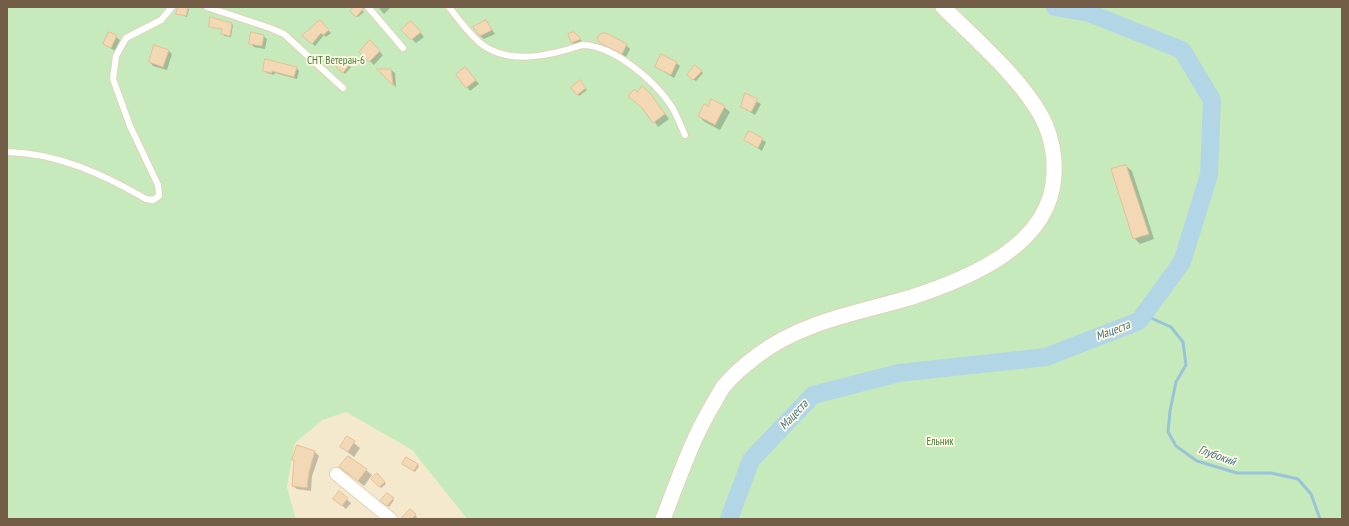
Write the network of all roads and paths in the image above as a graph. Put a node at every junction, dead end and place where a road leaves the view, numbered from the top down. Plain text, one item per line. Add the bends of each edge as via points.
1 (172, 7) edge
2 (207, 7) edge
3 (368, 7) edge
4 (448, 7) edge
5 (943, 7) edge
6 (404, 48) dead end
7 (343, 88) dead end
8 (686, 135) dead end
9 (7, 152) edge
10 (336, 474) dead end
11 (391, 519) edge
12 (663, 519) edge

1 - 9 lane via 161,20 126,38 116,56 113,79 130,126 158,185 159,196 154,200 146,199 89,169 41,155
2 - 7 lane via 284,34
3 - 6 lane
4 - 8 lane via 480,42 498,54 538,57 582,45 613,53 637,70 658,90 671,106
5 - 12 street via 1001,64 1035,106 1046,126 1052,145 1054,171 1050,201 1042,218 1015,246 978,271 912,296 844,315 796,332 758,355 723,387 703,421
10 - 11 street

